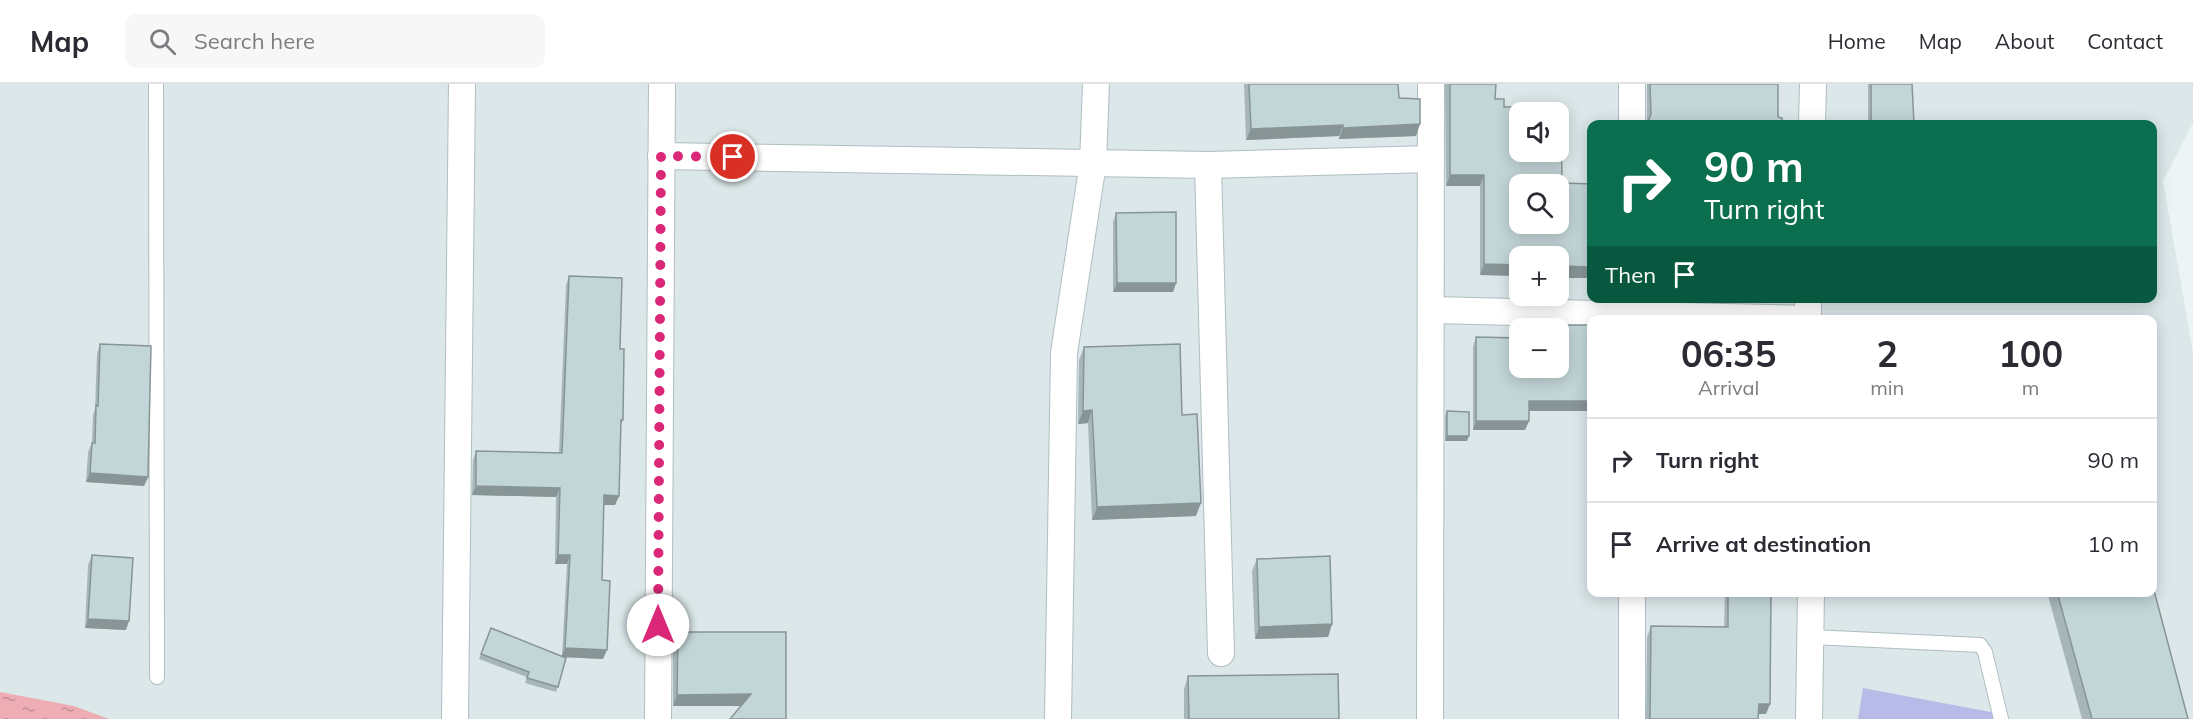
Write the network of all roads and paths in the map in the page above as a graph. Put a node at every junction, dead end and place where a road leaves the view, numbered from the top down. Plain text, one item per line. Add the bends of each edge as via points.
1 (156, 84) edge
2 (462, 84) edge
3 (662, 84) edge
4 (1096, 84) edge
5 (1431, 84) edge
6 (1632, 84) edge
7 (1813, 84) edge
8 (1632, 120) edge
9 (1812, 120) edge
10 (661, 156) junction
11 (1431, 159) junction
12 (1093, 163) junction
13 (1208, 165) junction
14 (1431, 310) junction
15 (1632, 311) edge
16 (1720, 315) edge
17 (1632, 597) edge
18 (1811, 597) edge
19 (1812, 637) junction
20 (1221, 653) dead end
21 (157, 677) dead end
22 (455, 719) edge
23 (658, 719) edge
24 (1058, 719) edge
25 (1430, 719) edge
26 (1632, 719) edge
27 (1809, 719) edge
28 (2001, 719) edge

1 - 21 lane
2 - 22 street
3 - 10 street
4 - 12 street
5 - 11 street
6 - 8 street
7 - 9 street
10 - 12 street
10 - 23 street
11 - 13 street
11 - 14 street
12 - 13 street
12 - 24 street via 1064,353
13 - 20 street
14 - 15 street
14 - 25 street
15 - 16 street
17 - 26 street
18 - 19 street
19 - 27 street
19 - 28 lane via 1980,645

